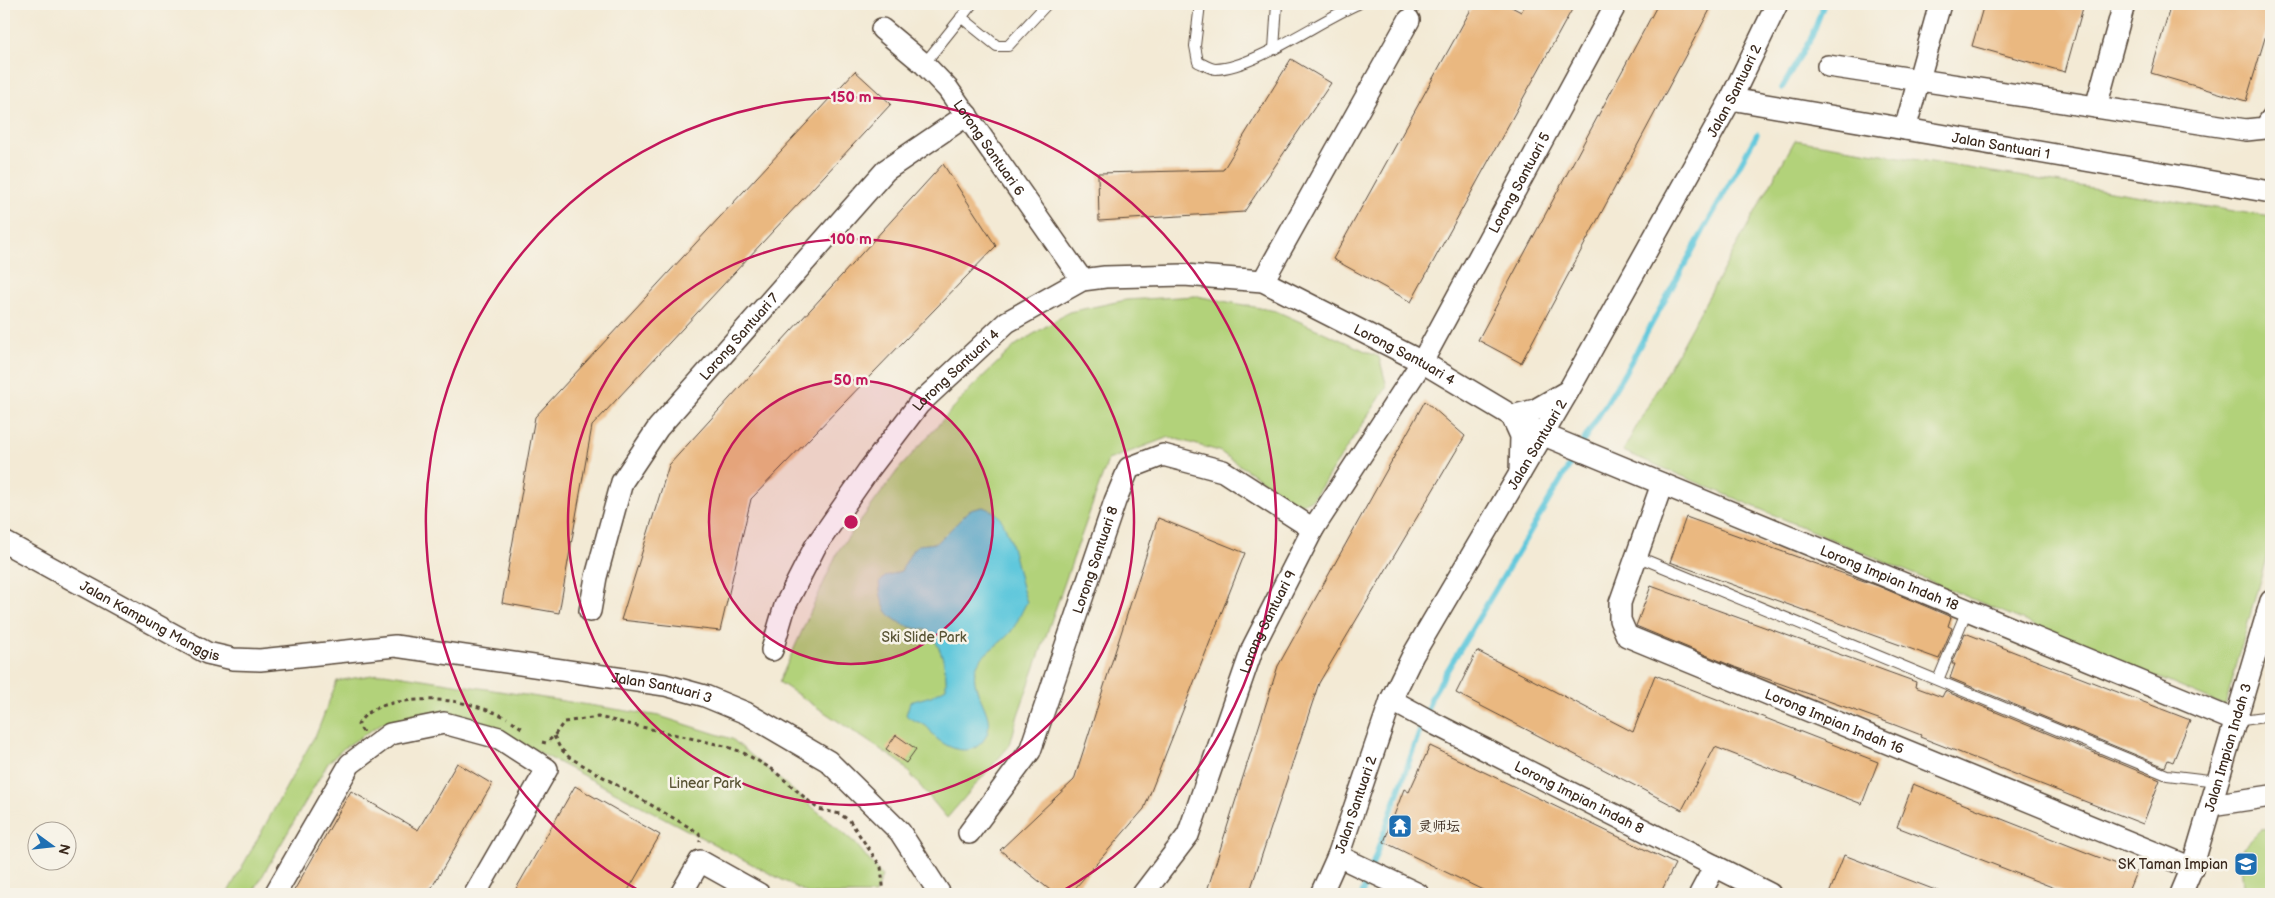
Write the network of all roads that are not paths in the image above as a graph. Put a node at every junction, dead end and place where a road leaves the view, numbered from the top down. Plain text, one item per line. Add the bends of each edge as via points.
1 (972, 4) edge
2 (1047, 4) edge
3 (1200, 4) edge
4 (1278, 4) edge
5 (1358, 4) edge
6 (1616, 4) edge
7 (1777, 4) edge
8 (1940, 4) edge
9 (2124, 4) edge
10 (961, 17) junction
11 (1409, 20) dead end
12 (882, 29) dead end
13 (1274, 49) junction
14 (924, 64) junction
15 (1828, 66) dead end
16 (1919, 80) junction
17 (1731, 99) junction
18 (2096, 107) junction
19 (967, 115) junction
20 (2271, 119) edge
21 (1905, 129) junction
22 (2271, 192) edge
23 (1082, 280) junction
24 (1263, 281) junction
25 (1422, 362) junction
26 (1569, 390) junction
27 (1512, 416) junction
28 (1544, 434) junction
29 (1520, 476) junction
30 (1662, 484) junction
31 (1313, 529) junction
32 (4, 542) edge
33 (1636, 556) junction
34 (2271, 601) edge
35 (1967, 610) junction
36 (590, 611) dead end
37 (2264, 646) edge
38 (772, 650) dead end
39 (307, 654) joint
40 (1938, 680) junction
41 (1398, 704) junction
42 (2271, 716) edge
43 (2236, 721) junction
44 (2217, 781) junction
45 (2271, 796) edge
46 (2211, 805) junction
47 (969, 833) dead end
48 (1345, 859) junction
49 (1714, 866) junction
50 (2192, 868) junction
51 (275, 894) edge
52 (475, 894) edge
53 (681, 894) edge
54 (759, 894) edge
55 (940, 894) edge
56 (1144, 894) edge
57 (1321, 894) edge
58 (1418, 894) edge
59 (1700, 894) edge
60 (1770, 894) edge
61 (2181, 894) edge

1 - 10 lane
2 - 10 lane via 1008,46 1003,47 997,46
3 - 13 lane via 1195,46 1198,62 1214,69 1240,63
4 - 13 lane
5 - 13 lane
6 - 25 street, Lorong Santuari 5
7 - 17 street, Jalan Santuari 2
8 - 16 street
9 - 18 street
10 - 14 lane
11 - 24 street
12 - 14 street, Lorong Santuari 6
14 - 19 street, Lorong Santuari 6
15 - 16 street
16 - 18 street
16 - 21 street
17 - 21 street, Jalan Santuari 1
17 - 26 street, Jalan Santuari 2
18 - 20 street via 2246,130 2265,128
19 - 23 street, Lorong Santuari 6
19 - 36 street, Lorong Santuari 7 via 886,170 658,428 622,482
21 - 22 street, Jalan Santuari 1
23 - 24 street, Lorong Santuari 4 via 1184,274
23 - 38 street, Lorong Santuari 4 via 1007,322 919,404 815,547 785,606
24 - 25 street, Lorong Santuari 4
25 - 27 street, Lorong Santuari 4
25 - 31 street, Lorong Santuari 9
26 - 27 street via 1535,410
26 - 28 street, Jalan Santuari 2
27 - 28 street, Lorong Santuari 4
27 - 29 street via 1521,436
28 - 29 street, Jalan Santuari 2
28 - 30 street, Lorong Impian Indah 18
29 - 41 street, Jalan Santuari 2 via 1413,655
30 - 33 street, Lorong Impian Indah 16
30 - 35 street, Lorong Impian Indah 18
31 - 47 street, Lorong Santuari 8 via 1223,472 1163,455 1129,468 1030,751
31 - 56 street, Lorong Santuari 9 via 1253,647 1188,835
32 - 39 street, Jalan Kampung Manggis via 207,653 233,659 260,660
33 - 40 lane
33 - 50 street, Lorong Impian Indah 16 via 1620,603 1620,620 1627,636
34 - 37 street, Jalan Impian Indah 3
35 - 40 lane
35 - 43 street, Lorong Impian Indah 18
37 - 43 street, Jalan Impian Indah 3
39 - 55 street, Jalan Santuari 3 via 395,646 665,685 704,696 746,713 828,761 900,832
40 - 44 lane via 2167,775
41 - 48 street, Jalan Santuari 2
41 - 49 street, Lorong Impian Indah 8
42 - 43 lane
43 - 44 street, Jalan Impian Indah 3
44 - 46 street, Jalan Impian Indah 3
45 - 46 street
46 - 50 street, Jalan Impian Indah 3
48 - 57 street, Jalan Santuari 2
48 - 58 street
49 - 59 street
49 - 60 street, Lorong Impian Indah 8
50 - 61 street, Jalan Impian Indah 3
51 - 52 street via 350,764 390,734 444,723 499,738 547,769
53 - 54 street via 700,861

